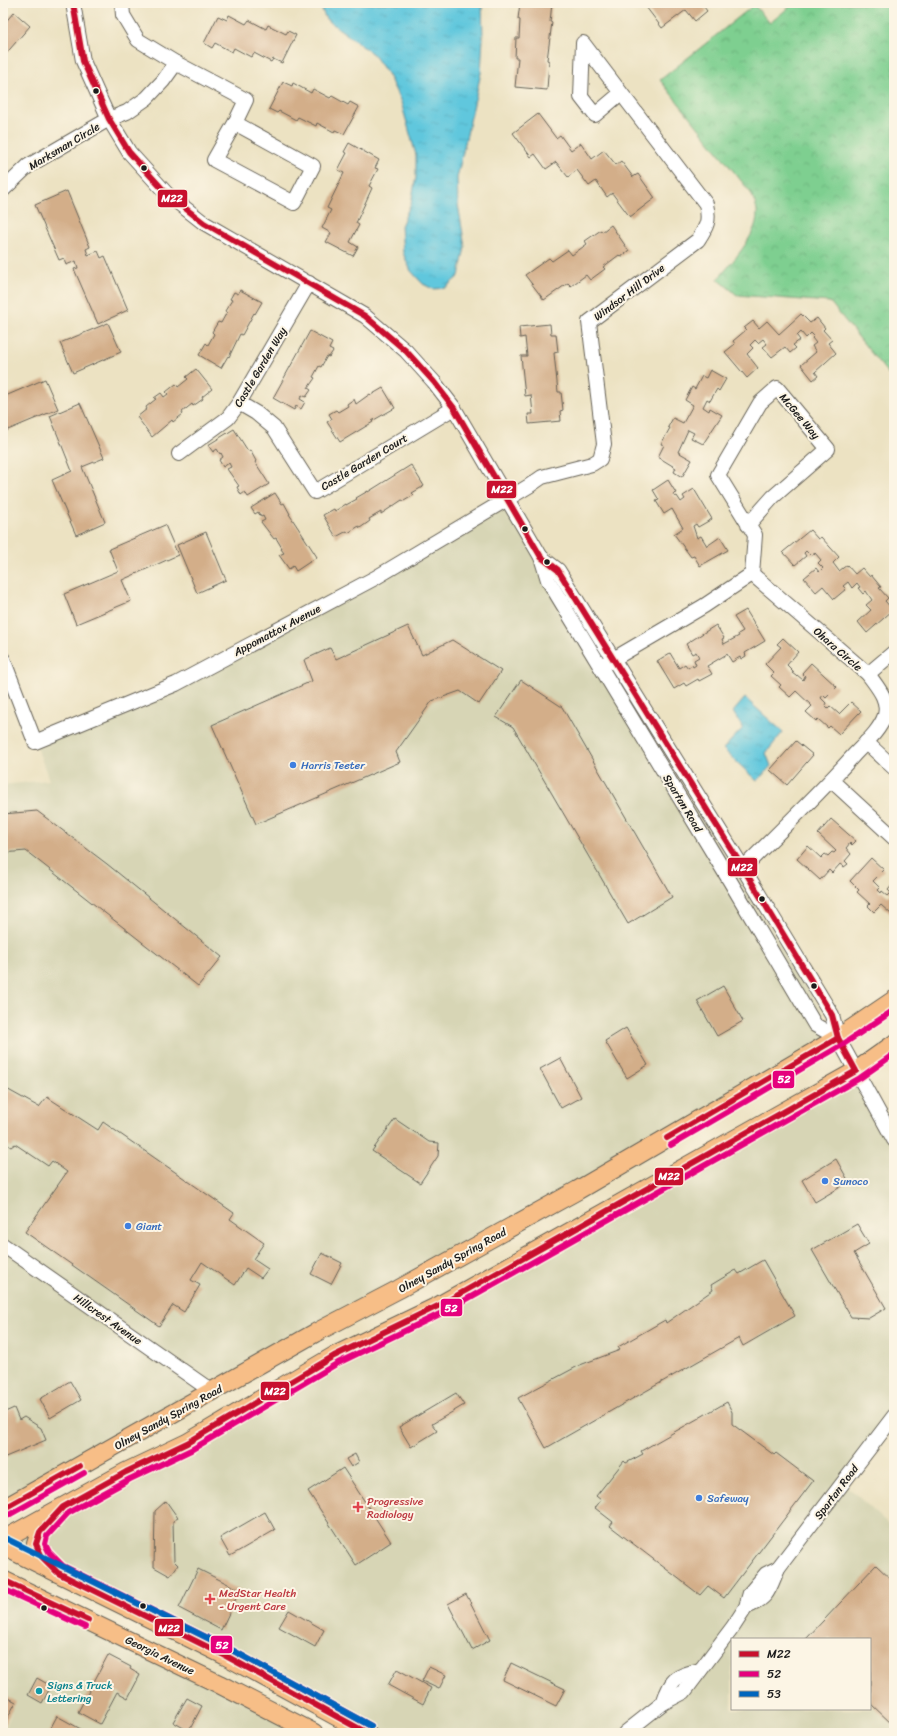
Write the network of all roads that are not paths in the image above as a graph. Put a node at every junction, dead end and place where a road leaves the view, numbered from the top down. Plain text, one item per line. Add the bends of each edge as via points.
1 (73, 3) edge
2 (122, 3) edge
3 (176, 63) junction
4 (621, 93) dead end
5 (109, 119) junction
6 (235, 123) junction
7 (3, 190) edge
8 (309, 283) junction
9 (239, 404) junction
10 (454, 408) junction
11 (179, 454) dead end
12 (508, 498) junction
13 (748, 524) junction
14 (541, 557) junction
15 (752, 574) junction
16 (894, 652) edge
17 (3, 659) edge
18 (613, 659) junction
19 (599, 667) junction
20 (868, 674) junction
21 (866, 742) junction
22 (894, 768) edge
23 (831, 780) junction
24 (894, 838) edge
25 (743, 868) junction
26 (894, 1000) edge
27 (838, 1038) junction
28 (894, 1044) edge
29 (856, 1071) junction
30 (894, 1140) edge
31 (3, 1245) edge
32 (213, 1392) junction
33 (894, 1416) edge
34 (63, 1506) junction
35 (3, 1509) edge
36 (3, 1540) edge
37 (3, 1546) edge
38 (58, 1573) junction
39 (3, 1580) edge
40 (360, 1731) edge
41 (314, 1733) edge
42 (626, 1733) edge

1 - 5 street, Spartan Road via 83,61
2 - 3 street via 123,15 138,40
3 - 5 street, Marksman Circle via 147,98 127,112
3 - 6 street via 246,100
4 - 12 street, Windsor Hill Drive via 706,204 709,216 706,227 698,240 589,322 604,444 600,459 592,464 542,477
5 - 7 street, Marksman Circle via 28,166
5 - 8 street, Spartan Road via 129,152 167,194 204,222
6 - 6 street via 313,166 294,203 214,160
8 - 9 street, Castle Garden Way
8 - 10 street, Spartan Road via 365,316 406,351
9 - 10 street, Castle Garden Court via 256,413 274,428 315,492
9 - 11 street, Castle Garden Way via 228,418
10 - 12 street, Spartan Road
12 - 14 street, Spartan Road
12 - 17 street, Appomattox Avenue via 375,578 176,684 35,742
13 - 13 street, McGee Way via 718,475 760,404 777,388 828,450 772,497
13 - 15 street, McGee Way via 755,535
14 - 18 street, Spartan Road via 558,570
14 - 19 street, Spartan Road via 548,580
15 - 18 street via 704,606
15 - 20 street, Ohara Circle
16 - 20 street
18 - 19 street
18 - 25 street, Spartan Road
19 - 27 street, Spartan Road via 815,1025
20 - 21 street, Ohara Circle via 882,694 885,705 884,716
21 - 22 street
21 - 23 street, Ohara Circle
23 - 24 street
23 - 25 street, Ohara Circle
25 - 27 street, Spartan Road via 832,1015
26 - 27 main road, Olney Sandy Spring Road
27 - 29 street, Spartan Road
27 - 32 main road, Olney Sandy Spring Road via 578,1190 315,1333
28 - 29 main road
29 - 30 street, Spartan Road
29 - 34 main road via 440,1305 334,1356 187,1443
31 - 32 street, Hillcrest Avenue
32 - 35 main road, Olney Sandy Spring Road
33 - 42 street, Spartan Road via 778,1568 766,1574 750,1593 746,1607 718,1650 700,1670 679,1676 669,1686 664,1703
34 - 36 main road
34 - 38 main road via 43,1528 36,1544 42,1557
37 - 38 main road
38 - 40 main road via 226,1656
39 - 41 main road, Georgia Avenue

